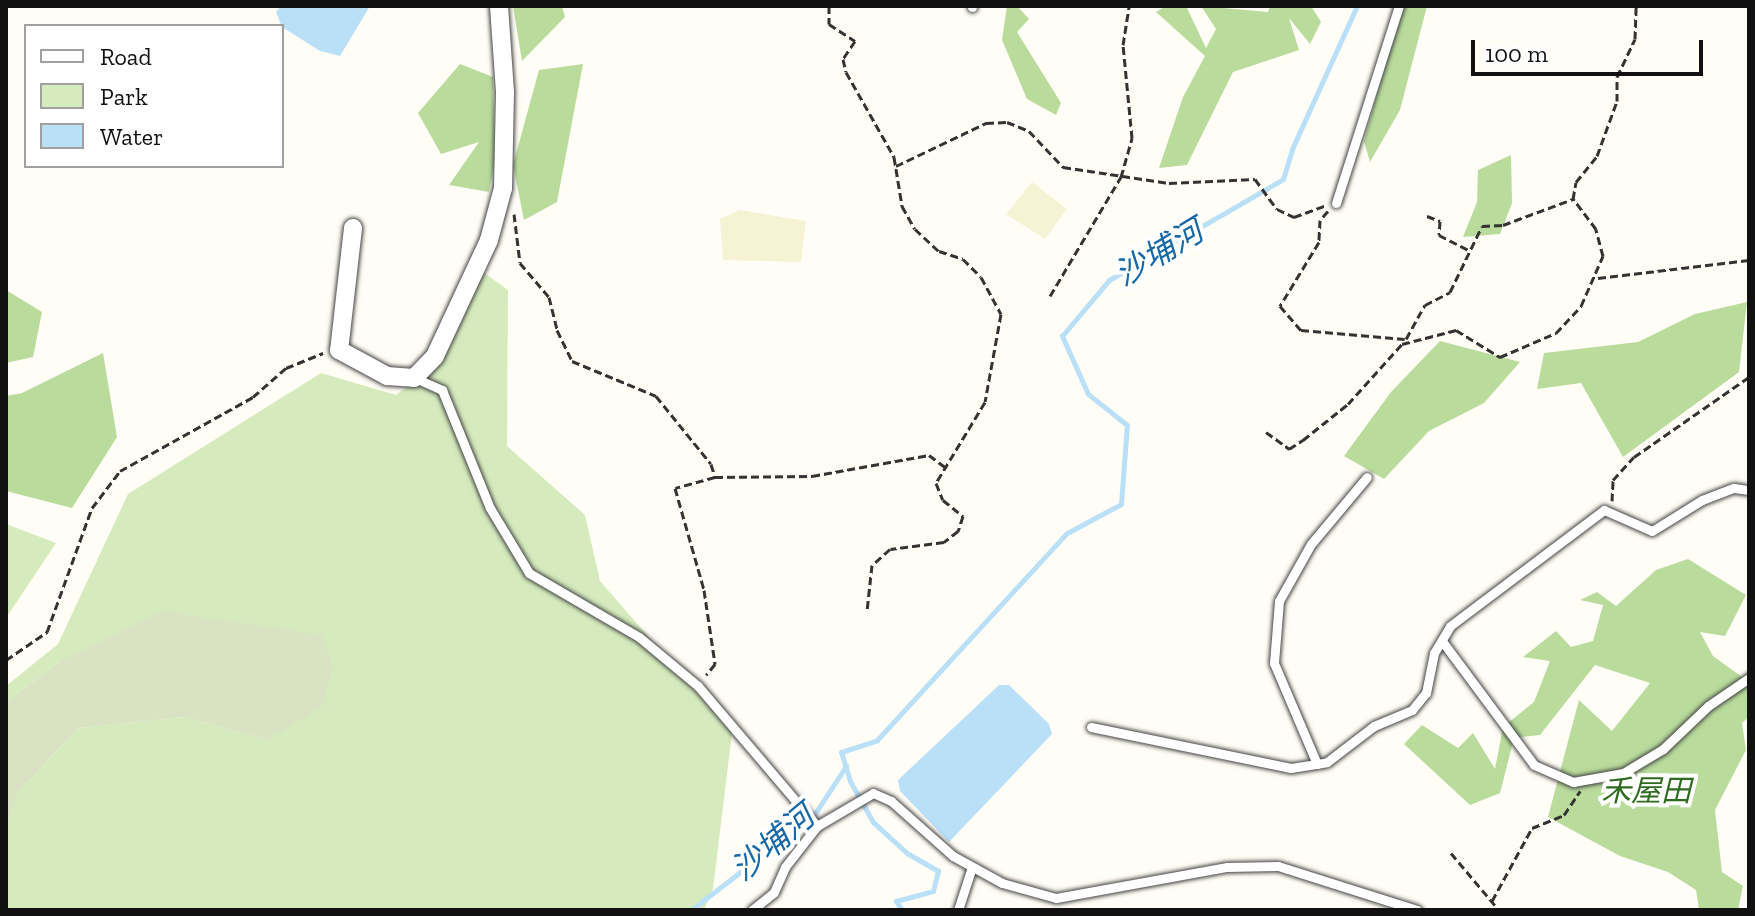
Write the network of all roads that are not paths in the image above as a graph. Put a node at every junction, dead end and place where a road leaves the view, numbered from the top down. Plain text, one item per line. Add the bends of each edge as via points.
1 (499, 6) edge
2 (1399, 6) edge
3 (1336, 203) road end
4 (353, 228) dead end
5 (414, 378) junction
6 (1367, 477) dead end
7 (1749, 490) edge
8 (1442, 641) junction
9 (1749, 678) edge
10 (1091, 727) dead end
11 (1317, 764) junction
12 (817, 826) junction
13 (972, 867) junction
14 (752, 910) edge
15 (958, 910) edge
16 (1417, 910) edge

1 - 5 street via 505,92 503,188 489,240 435,356
2 - 3 lane
4 - 5 street via 339,350 387,376
5 - 12 lane via 442,390 490,508 529,573 639,637 698,686
6 - 11 lane via 1311,544 1279,601 1274,663
7 - 8 lane via 1734,488 1702,500 1652,531 1604,510 1450,626
8 - 9 lane via 1534,765 1573,782 1623,773 1663,749 1708,706
8 - 11 lane via 1426,693 1412,710 1374,726
10 - 11 lane via 1291,768
12 - 13 lane via 873,793 891,801
12 - 14 lane via 785,867 774,892
13 - 15 lane
13 - 16 lane via 1002,883 1056,898 1227,867 1278,866

